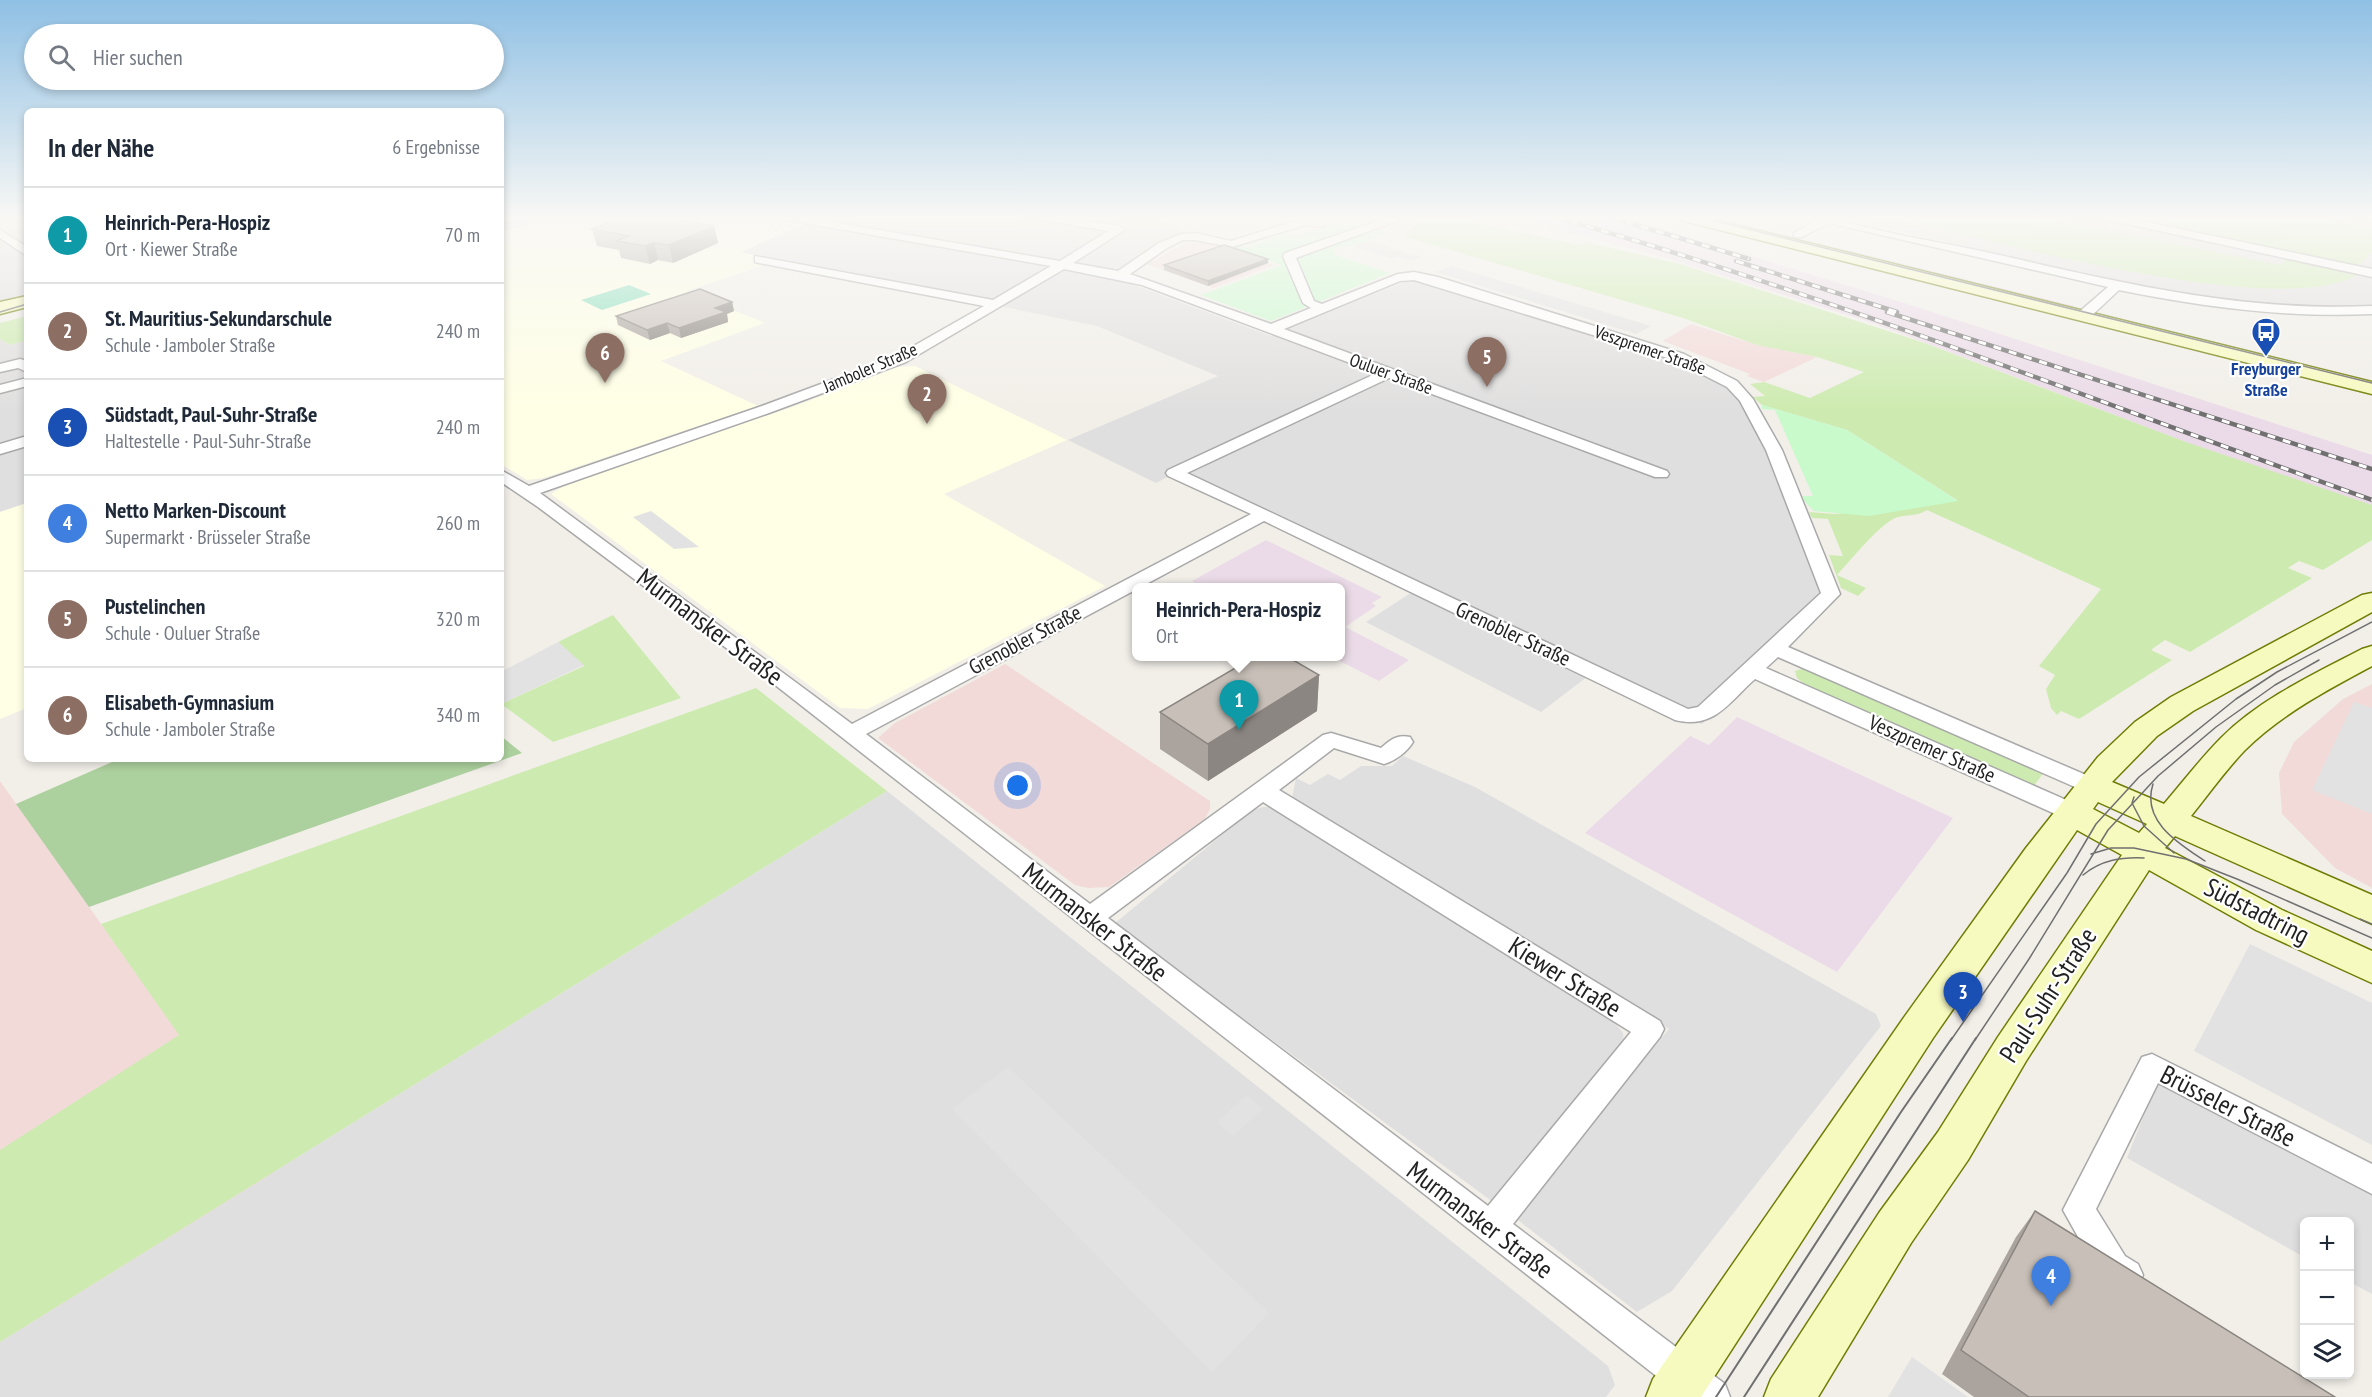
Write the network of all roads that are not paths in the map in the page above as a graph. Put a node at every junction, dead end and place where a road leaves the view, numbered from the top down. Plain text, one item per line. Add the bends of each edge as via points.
1 (881, 282) edge
2 (1032, 282) edge
3 (1147, 282) edge
4 (1300, 282) edge
5 (1388, 282) edge
6 (1439, 282) edge
7 (1965, 282) edge
8 (1978, 282) edge
9 (2105, 282) edge
10 (2117, 285) junction
11 (24, 302) edge
12 (995, 304) junction
13 (0, 308) edge
14 (1323, 309) junction
15 (24, 310) edge
16 (2372, 310) edge
17 (2088, 311) junction
18 (0, 317) edge
19 (1271, 329) junction
20 (24, 366) edge
21 (0, 368) edge
22 (1388, 373) junction
23 (2372, 375) edge
24 (24, 383) edge
25 (2372, 388) edge
26 (0, 389) edge
27 (24, 442) edge
28 (0, 449) edge
29 (1661, 474) dead end
30 (504, 477) edge
31 (527, 492) junction
32 (1264, 514) junction
33 (1134, 583) edge
34 (1132, 584) edge
35 (2372, 601) edge
36 (1776, 649) junction
37 (2372, 655) edge
38 (1753, 670) junction
39 (850, 734) junction
40 (1402, 742) dead end
41 (2092, 786) junction
42 (1263, 791) junction
43 (2072, 812) junction
44 (2168, 819) junction
45 (2144, 850) junction
46 (2372, 910) edge
47 (1090, 918) junction
48 (2372, 968) edge
49 (2372, 1180) edge
50 (1490, 1228) junction
51 (2152, 1292) edge
52 (1689, 1390) edge
53 (1789, 1397) edge

1 - 12 street
2 - 12 street, Jamboler Straße
3 - 19 street, Ouluer Straße
4 - 14 street via 1309,303
5 - 14 street, Veszpremer Straße
6 - 36 street, Veszpremer Straße via 1678,357 1710,370 1747,398 1764,430 1831,594
7 - 17 street
8 - 17 street
9 - 10 street
10 - 16 street via 2249,308 2327,313
10 - 17 street
11 - 13 street
12 - 31 street, Jamboler Straße via 901,359
14 - 19 street, Veszpremer Straße
15 - 18 street
17 - 23 street
17 - 25 street
19 - 22 street, Ouluer Straße
20 - 21 street via 20,363
22 - 29 street, Ouluer Straße
22 - 32 street, Grenobler Straße via 1174,473
24 - 26 street
27 - 28 street
30 - 31 street, Murmansker Straße
31 - 39 street, Murmansker Straße
32 - 33 street, Grenobler Straße
32 - 38 street, Grenobler Straße via 1683,715 1696,717 1706,712
34 - 39 street, Grenobler Straße
35 - 41 street via 2182,704 2117,755
36 - 38 street, Veszpremer Straße
36 - 41 street, Veszpremer Straße
37 - 44 street, Paul-Suhr-Straße via 2316,684 2269,715 2233,744
38 - 43 street, Veszpremer Straße
39 - 47 street, Murmansker Straße
40 - 42 street via 1384,757 1331,740
41 - 43 street
41 - 44 street, Südstadtring
42 - 47 street
42 - 50 street, Kiewer Straße via 1650,1029
43 - 45 street, Südstadtring
43 - 52 street via 1919,1027
44 - 45 street, Paul-Suhr-Straße
44 - 46 street, Südstadtring
45 - 48 street, Südstadtring via 2269,920
45 - 53 street, Paul-Suhr-Straße via 2012,1049 1953,1146 1895,1228
47 - 50 street, Murmansker Straße
49 - 51 street, Brüsseler Straße via 2152,1066 2079,1210 2113,1267
50 - 52 street, Murmansker Straße

